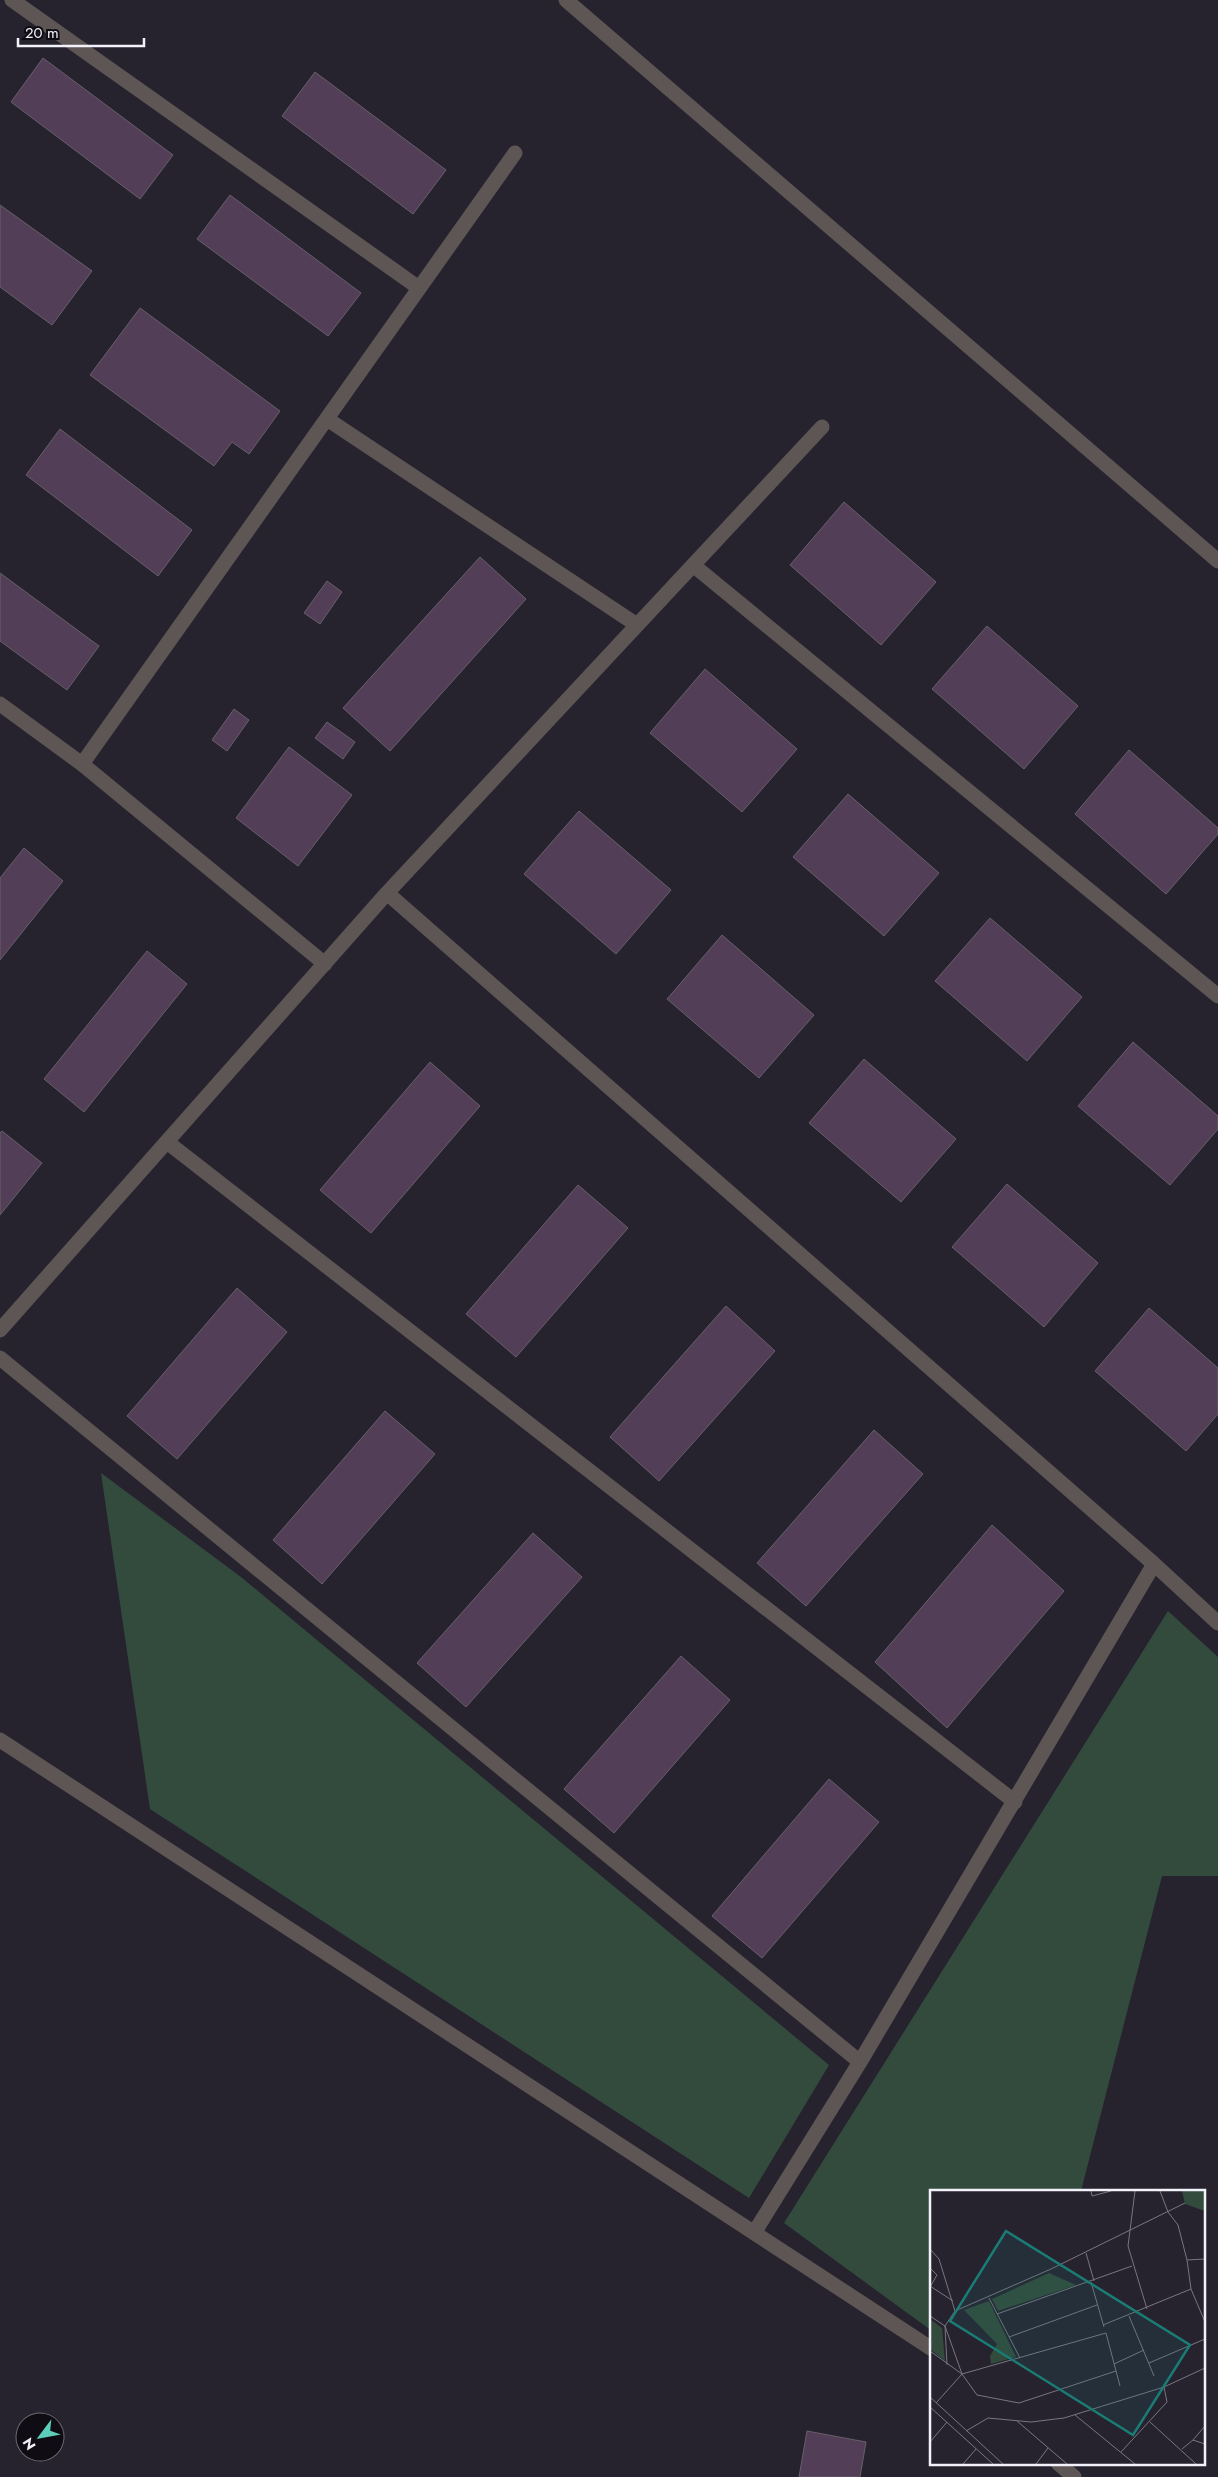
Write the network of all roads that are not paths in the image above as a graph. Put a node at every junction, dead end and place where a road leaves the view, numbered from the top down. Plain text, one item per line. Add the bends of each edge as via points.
1 (12, 0) edge
2 (566, 0) edge
3 (515, 153) dead end
4 (420, 288) junction
5 (327, 419) junction
6 (822, 427) dead end
7 (1218, 561) edge
8 (693, 565) junction
9 (637, 625) junction
10 (0, 704) edge
11 (82, 764) junction
12 (387, 892) junction
13 (324, 964) junction
14 (1218, 996) edge
15 (168, 1142) junction
16 (0, 1330) edge
17 (0, 1358) edge
18 (1154, 1564) junction
19 (1218, 1623) edge
20 (0, 1740) edge
21 (1015, 1802) junction
22 (860, 2062) junction
23 (754, 2233) junction
24 (930, 2348) edge
25 (1059, 2464) edge
26 (1074, 2477) edge

1 - 4 street
2 - 7 street
3 - 4 street
4 - 5 street
5 - 9 street
5 - 11 street
6 - 8 street
8 - 9 street
8 - 14 street
9 - 12 street
10 - 11 street
11 - 13 street
12 - 13 street
12 - 18 street
13 - 15 street
15 - 16 street
15 - 21 street
17 - 22 street
18 - 19 street
18 - 21 street
20 - 23 street
21 - 22 street
22 - 23 street
23 - 24 street
25 - 26 street

